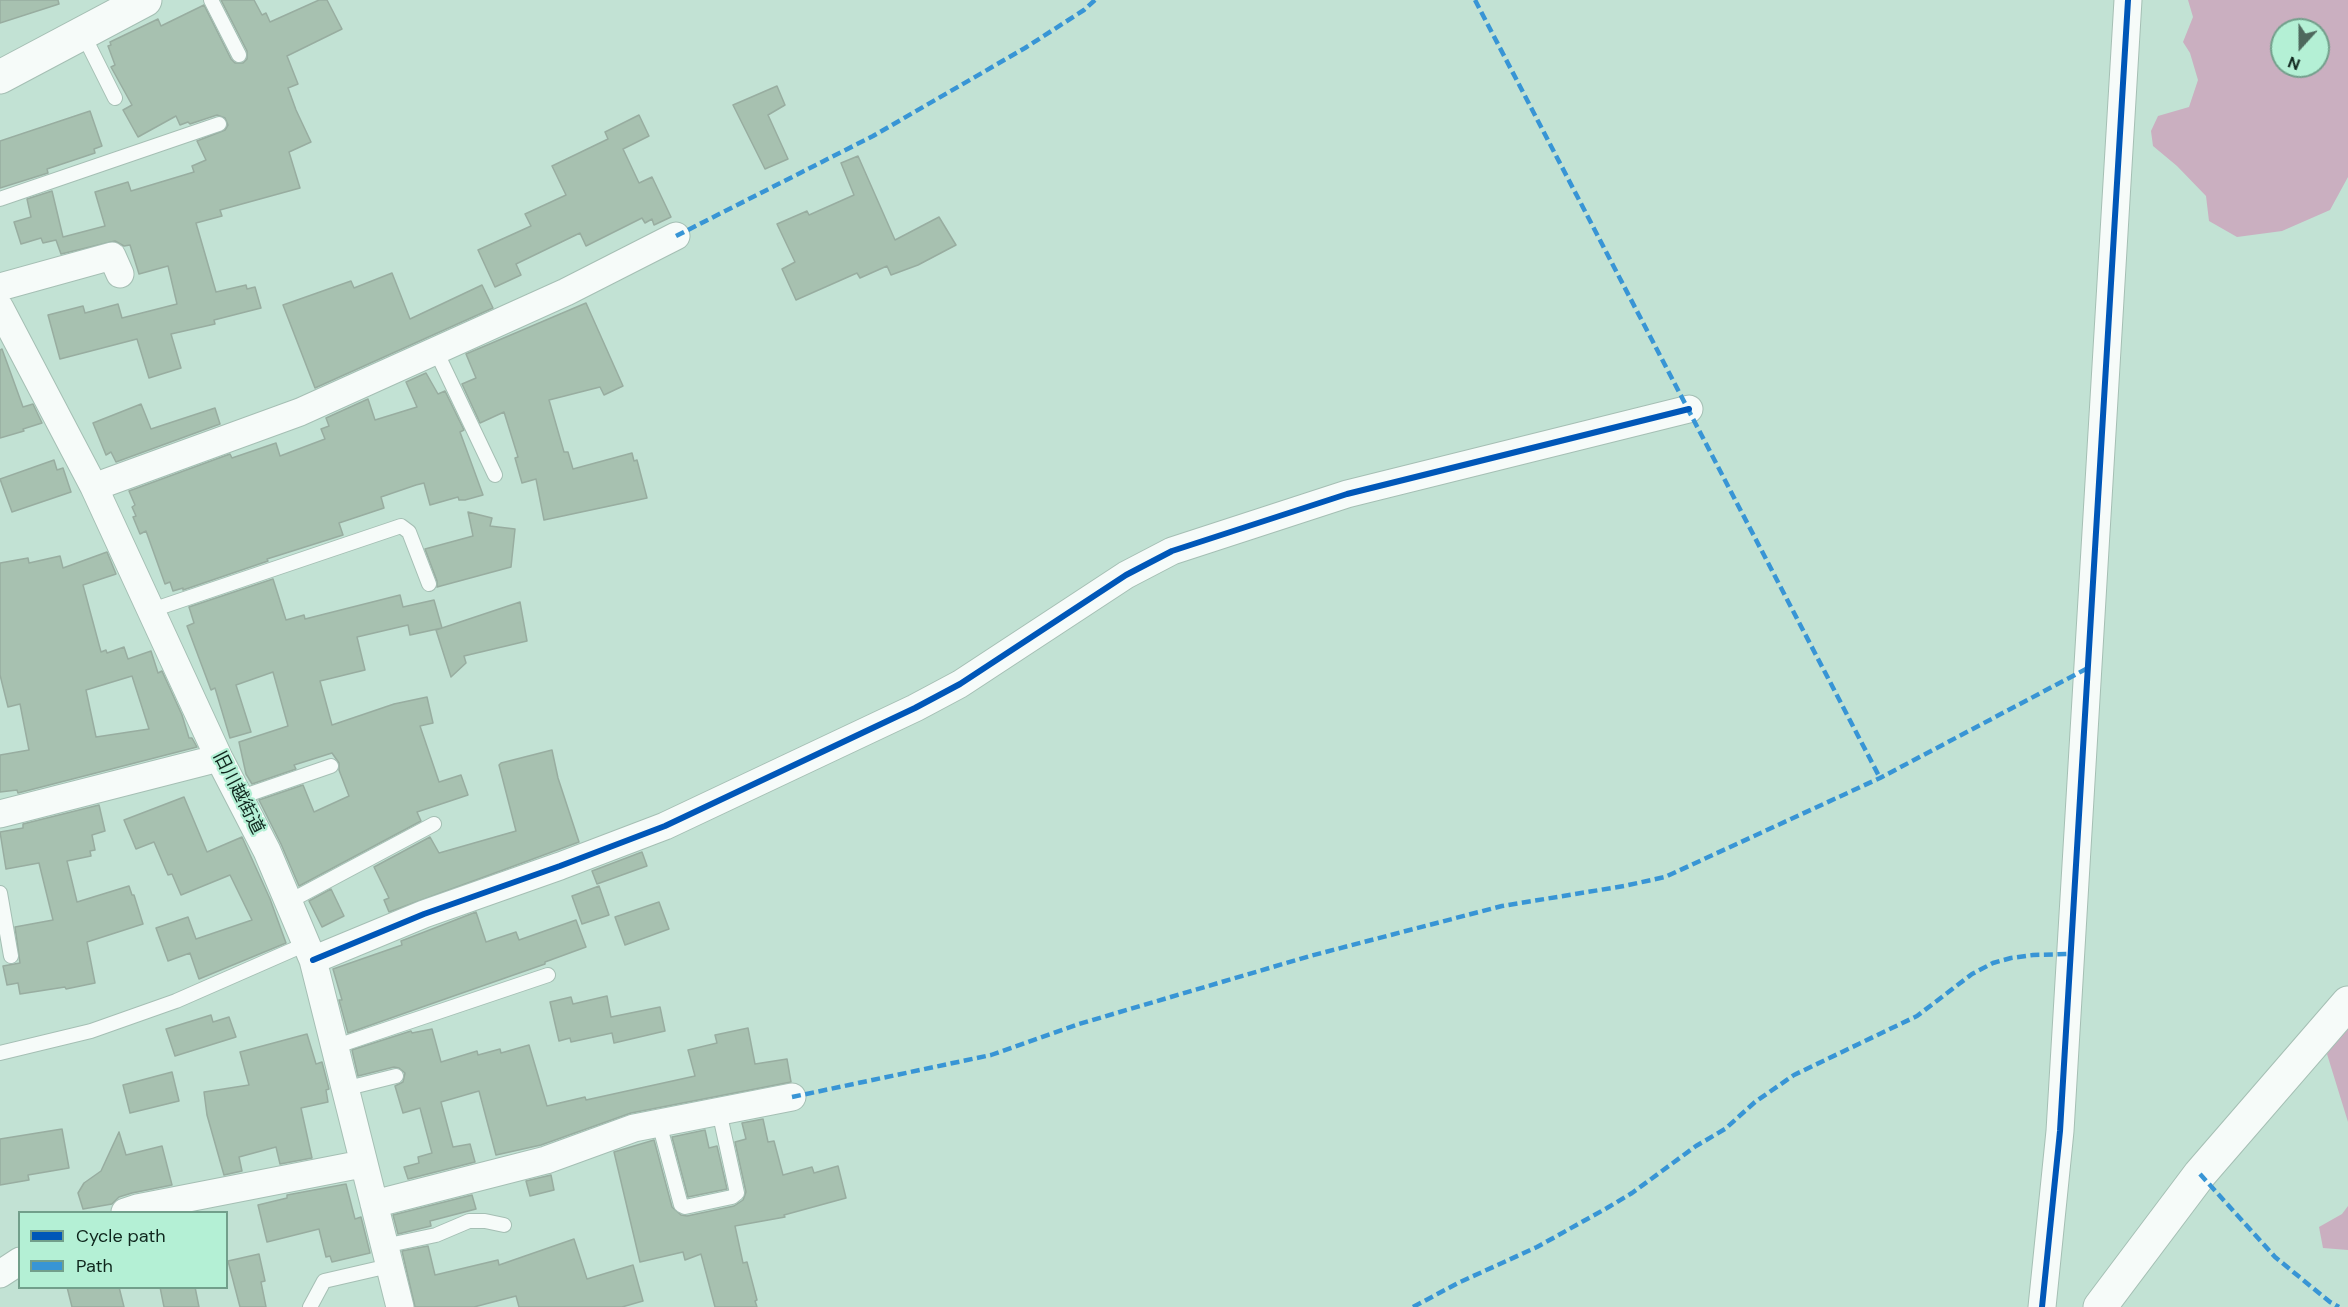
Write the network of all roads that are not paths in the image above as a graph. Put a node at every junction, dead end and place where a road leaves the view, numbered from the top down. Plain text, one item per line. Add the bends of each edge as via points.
1 (145, 0) edge
2 (211, 0) edge
3 (2128, 0) edge
4 (83, 34) junction
5 (238, 55) dead end
6 (0, 77) edge
7 (115, 98) dead end
8 (219, 124) dead end
9 (0, 199) edge
10 (676, 236) dead end
11 (120, 274) dead end
12 (0, 286) edge
13 (0, 308) edge
14 (436, 351) junction
15 (1689, 409) dead end
16 (495, 475) dead end
17 (94, 487) junction
18 (429, 584) dead end
19 (152, 610) junction
20 (219, 758) junction
21 (331, 766) dead end
22 (241, 797) junction
23 (0, 814) edge
24 (434, 825) dead end
25 (0, 892) edge
26 (288, 902) junction
27 (309, 952) junction
28 (11, 956) dead end
29 (548, 975) dead end
30 (2348, 1003) edge
31 (334, 1047) junction
32 (0, 1053) edge
33 (396, 1076) dead end
34 (344, 1089) junction
35 (792, 1097) dead end
36 (719, 1111) junction
37 (659, 1123) junction
38 (362, 1164) junction
39 (374, 1204) junction
40 (128, 1211) edge
41 (504, 1224) dead end
42 (0, 1249) edge
43 (387, 1256) junction
44 (18, 1259) edge
45 (18, 1261) edge
46 (0, 1274) edge
47 (310, 1307) edge
48 (400, 1307) edge
49 (2042, 1307) edge
50 (2100, 1307) edge

1 - 4 street
2 - 5 lane
3 - 49 street via 2060,1131
4 - 6 street
4 - 7 lane
8 - 9 lane
10 - 14 street
11 - 12 street via 112,256
13 - 17 street, 旧川越街道
14 - 16 lane
14 - 17 street via 300,412
15 - 27 street via 1347,494 1172,551 1126,575 960,684 665,826 560,867
17 - 19 street, 旧川越街道
18 - 19 lane via 409,532 401,526
19 - 20 street, 旧川越街道
20 - 22 street, 旧川越街道
20 - 23 street
21 - 22 lane
22 - 26 street, 旧川越街道
24 - 26 lane
25 - 28 lane
26 - 27 street, 旧川越街道
27 - 31 street, 旧川越街道
27 - 32 lane via 91,1031
29 - 31 lane
30 - 50 street via 2200,1174
31 - 34 street, 旧川越街道
33 - 34 lane
34 - 38 street, 旧川越街道
35 - 36 street
36 - 37 street
36 - 37 lane via 736,1193 685,1207
37 - 39 street via 634,1128 546,1160
38 - 39 street, 旧川越街道
38 - 40 street
39 - 43 street, 旧川越街道
41 - 43 lane via 469,1221
42 - 44 street
43 - 47 lane via 324,1281
43 - 48 street, 旧川越街道
45 - 46 street

